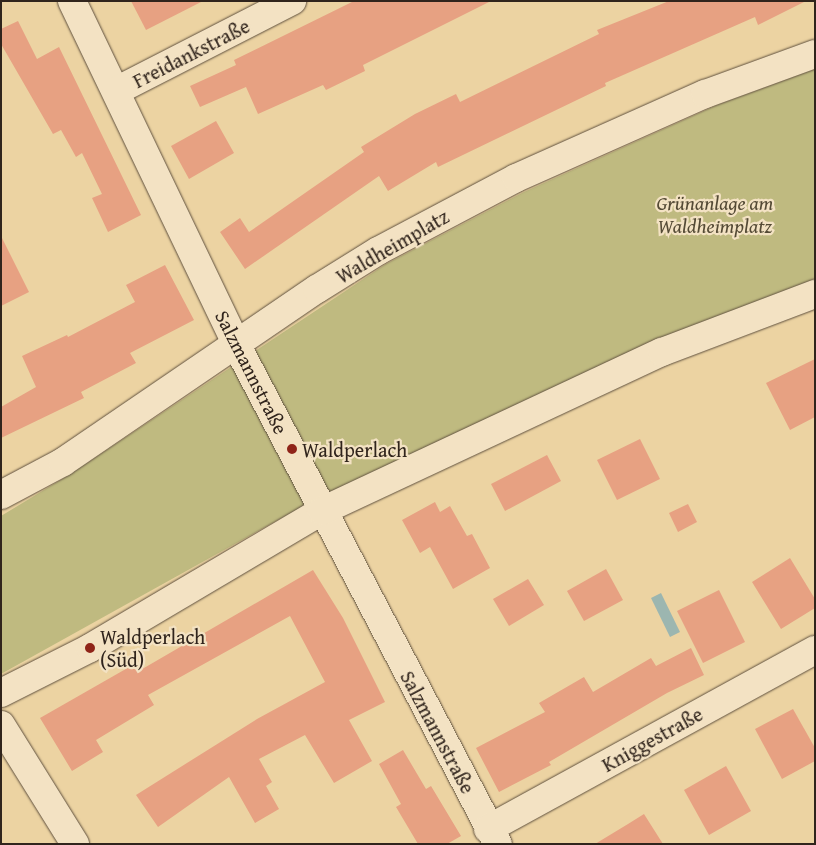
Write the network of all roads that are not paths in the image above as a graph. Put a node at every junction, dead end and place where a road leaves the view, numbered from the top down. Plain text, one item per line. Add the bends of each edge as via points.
1 (72, 1) edge
2 (292, 1) edge
3 (815, 54) edge
4 (116, 91) junction
5 (815, 294) edge
6 (236, 344) junction
7 (1, 495) edge
8 (322, 511) junction
9 (815, 650) edge
10 (1, 693) edge
11 (1, 725) edge
12 (493, 836) edge
13 (75, 844) edge

1 - 4 street, Salzmannstraße
2 - 4 street, Freidankstraße
3 - 6 street, Waldheimplatz via 705,94 516,178 378,251
4 - 6 street, Salzmannstraße
5 - 8 street via 662,352
6 - 7 street, Waldheimplatz via 63,462
6 - 8 street, Salzmannstraße
8 - 10 street via 90,648
8 - 12 street, Salzmannstraße
9 - 12 street, Kniggestraße
11 - 13 street

